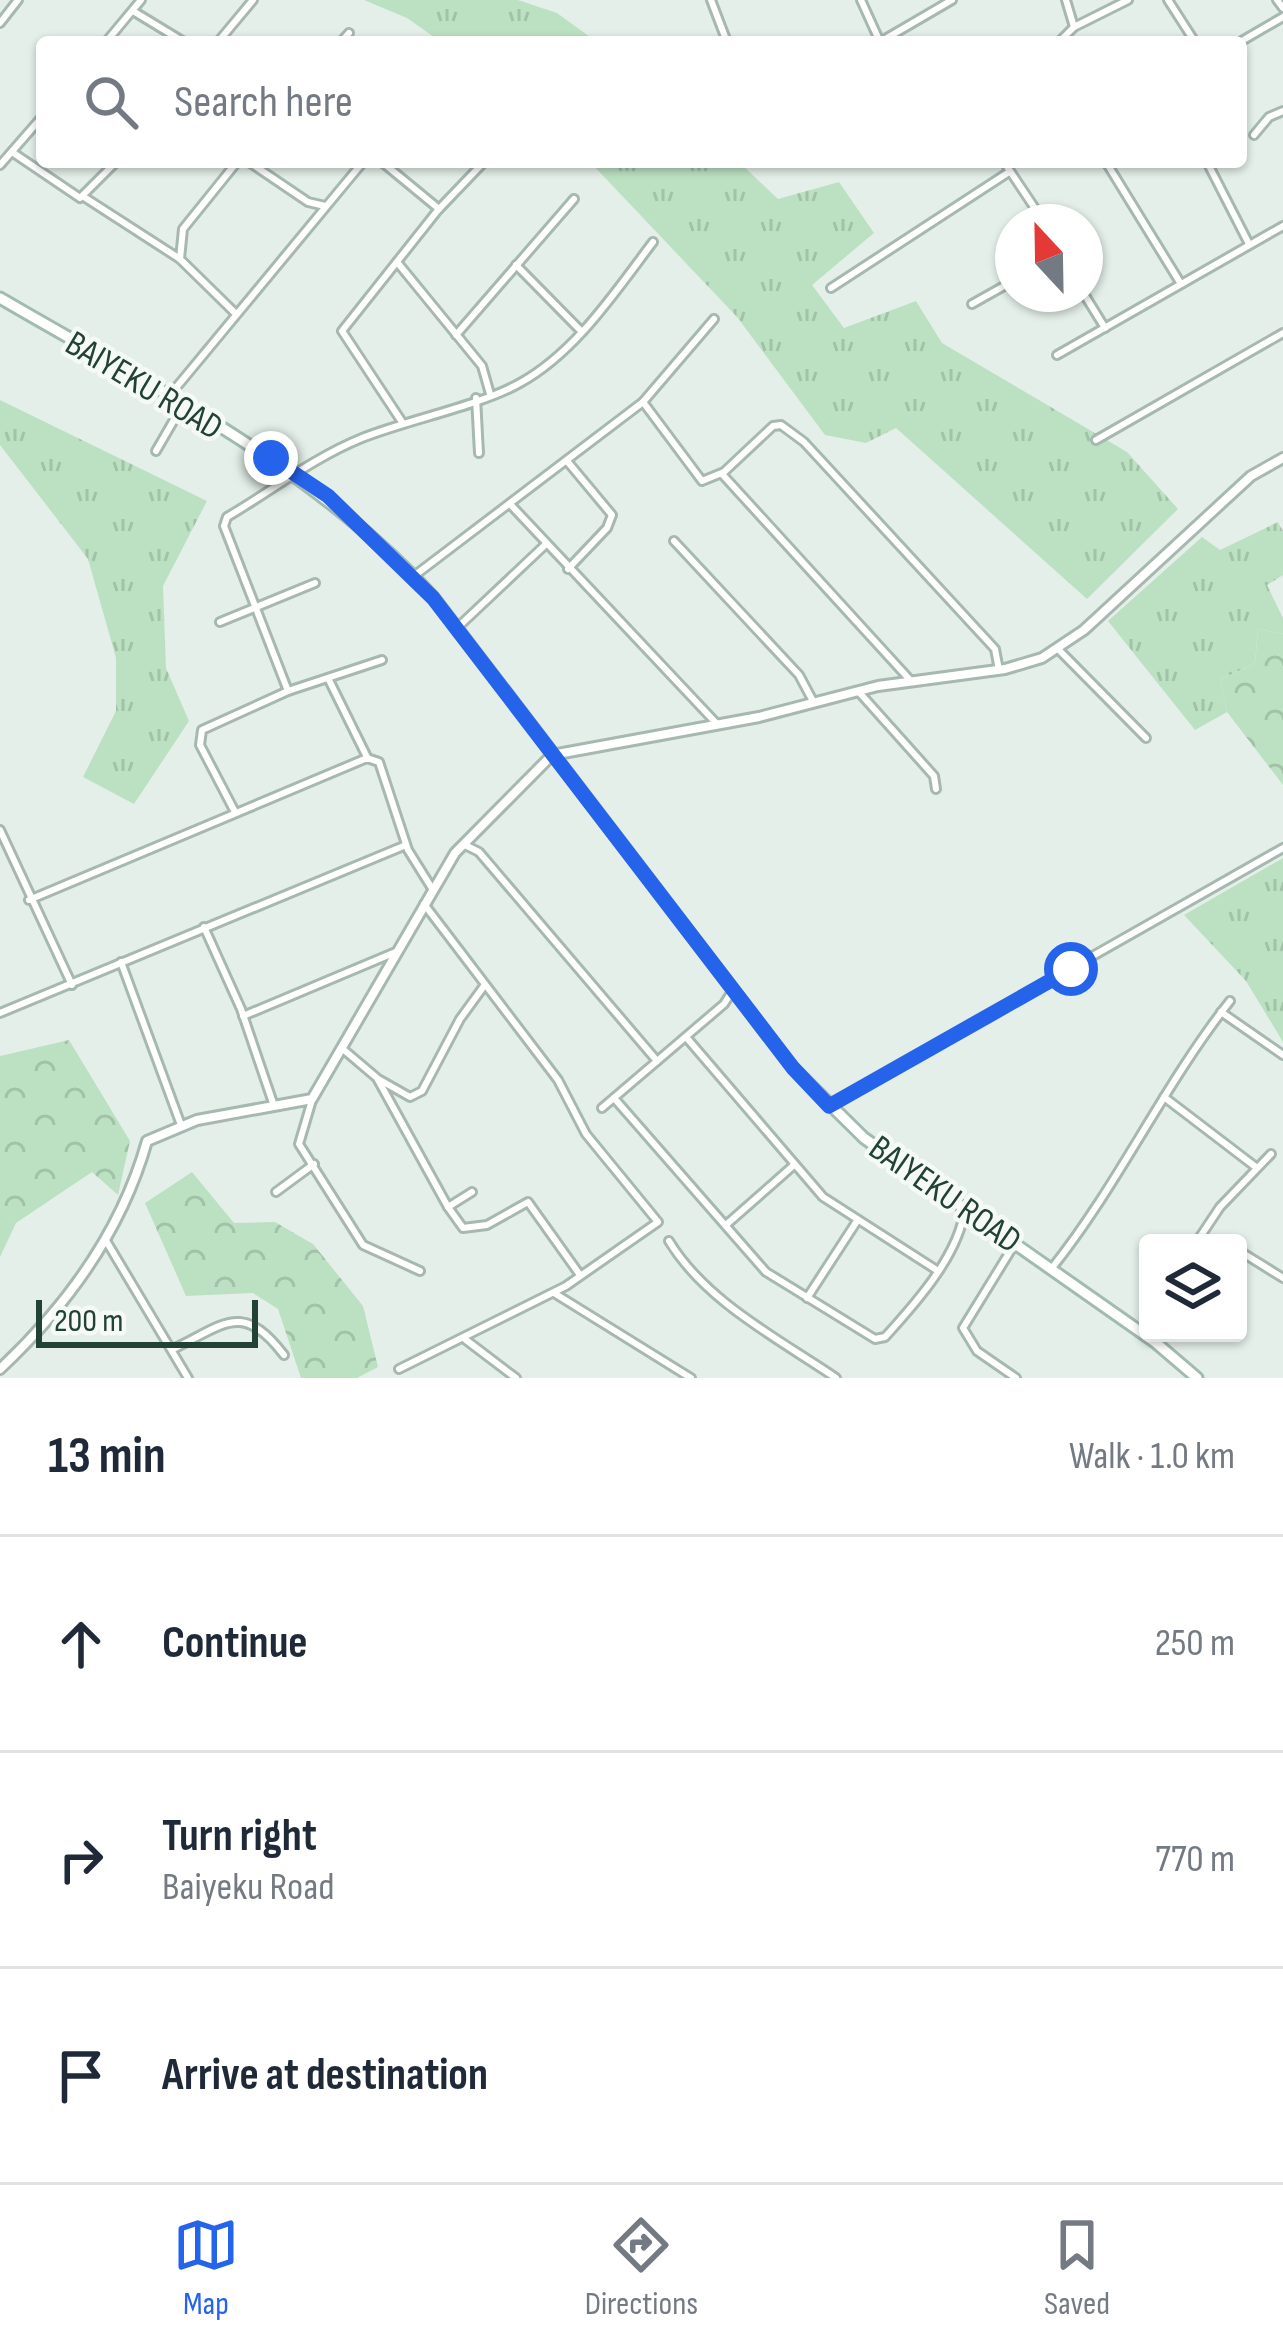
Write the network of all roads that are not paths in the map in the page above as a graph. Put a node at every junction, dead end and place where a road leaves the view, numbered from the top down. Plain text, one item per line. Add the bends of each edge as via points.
1 (18, 0) edge
2 (141, 0) edge
3 (253, 0) edge
4 (711, 0) edge
5 (861, 0) edge
6 (952, 0) edge
7 (1066, 0) edge
8 (1128, 0) edge
9 (1168, 0) edge
10 (1276, 0) edge
11 (133, 10) junction
12 (3, 11) edge
13 (1283, 12) edge
14 (0, 22) edge
15 (1074, 23) junction
16 (349, 33) dead end
17 (111, 36) edge
18 (174, 36) edge
19 (223, 36) edge
20 (346, 36) edge
21 (725, 36) edge
22 (877, 36) edge
23 (890, 36) edge
24 (1064, 36) edge
25 (1191, 36) edge
26 (1247, 37) edge
27 (1283, 111) edge
28 (36, 124) edge
29 (1254, 135) dead end
30 (12, 152) junction
31 (0, 165) edge
32 (110, 168) edge
33 (232, 168) edge
34 (258, 168) edge
35 (358, 168) edge
36 (389, 168) edge
37 (478, 168) edge
38 (1007, 168) edge
39 (1110, 168) edge
40 (1211, 168) edge
41 (1009, 172) junction
42 (84, 196) junction
43 (574, 199) dead end
44 (1031, 204) edge
45 (313, 205) junction
46 (325, 206) junction
47 (440, 209) junction
48 (316, 217) junction
49 (1283, 226) edge
50 (653, 242) dead end
51 (1249, 244) junction
52 (180, 260) junction
53 (397, 262) junction
54 (516, 265) junction
55 (390, 271) junction
56 (401, 271) junction
57 (1180, 284) junction
58 (832, 288) dead end
59 (995, 291) edge
60 (0, 298) edge
61 (972, 304) dead end
62 (234, 312) junction
63 (1095, 312) edge
64 (714, 319) dead end
65 (1105, 328) junction
66 (581, 331) junction
67 (1283, 334) edge
68 (456, 335) junction
69 (1057, 355) dead end
70 (490, 394) junction
71 (169, 398) junction
72 (476, 398) junction
73 (644, 402) junction
74 (182, 406) junction
75 (402, 422) junction
76 (1096, 440) dead end
77 (156, 451) dead end
78 (479, 453) dead end
79 (1283, 458) edge
80 (567, 461) junction
81 (722, 474) junction
82 (299, 476) junction
83 (509, 504) junction
84 (674, 541) dead end
85 (545, 544) junction
86 (568, 569) junction
87 (414, 576) junction
88 (315, 583) dead end
89 (255, 607) junction
90 (220, 622) dead end
91 (457, 628) junction
92 (1059, 650) junction
93 (382, 660) dead end
94 (999, 670) junction
95 (328, 680) junction
96 (911, 681) junction
97 (288, 691) junction
98 (858, 691) junction
99 (814, 703) junction
100 (717, 724) junction
101 (1146, 738) dead end
102 (552, 755) junction
103 (367, 758) junction
104 (936, 789) dead end
105 (235, 812) junction
106 (0, 830) edge
107 (474, 833) junction
108 (406, 844) junction
109 (464, 844) junction
110 (1283, 848) edge
111 (479, 852) junction
112 (434, 890) junction
113 (29, 900) junction
114 (424, 904) junction
115 (204, 927) junction
116 (398, 951) junction
117 (121, 962) junction
118 (71, 985) junction
119 (484, 986) junction
120 (736, 994) junction
121 (1229, 1001) dead end
122 (1221, 1012) junction
123 (0, 1013) edge
124 (244, 1016) junction
125 (686, 1037) junction
126 (344, 1050) junction
127 (1283, 1055) edge
128 (657, 1061) junction
129 (377, 1078) junction
130 (1164, 1097) junction
131 (614, 1098) junction
132 (312, 1099) junction
133 (274, 1103) junction
134 (829, 1106) junction
135 (602, 1108) dead end
136 (181, 1125) junction
137 (1271, 1154) dead end
138 (314, 1164) junction
139 (794, 1166) junction
140 (1257, 1168) junction
141 (276, 1192) dead end
142 (472, 1192) dead end
143 (965, 1205) junction
144 (448, 1208) junction
145 (978, 1215) junction
146 (857, 1221) junction
147 (727, 1224) junction
148 (963, 1224) junction
149 (1203, 1234) edge
150 (105, 1239) junction
151 (669, 1241) dead end
152 (1016, 1242) junction
153 (1247, 1255) edge
154 (1052, 1268) junction
155 (936, 1270) junction
156 (419, 1271) dead end
157 (1281, 1273) edge
158 (581, 1276) junction
159 (554, 1293) junction
160 (808, 1298) junction
161 (1139, 1327) edge
162 (466, 1340) junction
163 (1159, 1342) edge
164 (172, 1349) junction
165 (284, 1355) dead end
166 (0, 1369) edge
167 (399, 1369) dead end
168 (184, 1376) edge
169 (515, 1378) edge
170 (691, 1378) edge
171 (836, 1378) edge
172 (1016, 1378) edge
173 (1197, 1378) edge

1 - 12 street
2 - 11 street
3 - 19 street
4 - 21 street
5 - 22 street
6 - 23 street
7 - 15 street
8 - 15 street
9 - 25 street
10 - 13 street
11 - 17 street
11 - 18 street
12 - 14 street
13 - 26 street
15 - 24 street
16 - 20 street
27 - 29 street
28 - 30 street
30 - 31 street
30 - 42 street
32 - 42 street
33 - 52 street via 183,229
34 - 45 street
35 - 46 street
36 - 47 street
37 - 47 street
38 - 41 street
39 - 57 street
40 - 51 street
41 - 44 street
41 - 58 street
42 - 52 street
43 - 54 street
45 - 46 street
45 - 48 street
46 - 48 street
47 - 53 street
48 - 62 street
49 - 51 street
50 - 66 street
51 - 57 street
52 - 62 street
53 - 55 street
53 - 56 street
54 - 66 street
54 - 68 street
55 - 56 street
55 - 75 street via 342,337
56 - 68 street
57 - 65 street
59 - 61 street
60 - 71 main road, BAIYEKU ROAD
62 - 71 street
63 - 65 street
64 - 73 street
65 - 69 street
66 - 70 street via 521,383
67 - 76 street
68 - 70 street via 482,366
70 - 72 street
71 - 74 main road, BAIYEKU ROAD
72 - 75 street
72 - 78 street
73 - 80 street
73 - 81 street via 700,480
74 - 77 street
74 - 82 main road, BAIYEKU ROAD
75 - 82 street via 312,460
79 - 92 street via 1240,485
80 - 83 street
80 - 86 street via 611,515
81 - 94 street via 752,441 781,425 961,610 995,649
81 - 96 street
82 - 87 main road, BAIYEKU ROAD
82 - 89 street via 224,522
83 - 85 street
83 - 87 street
84 - 99 street via 799,675
85 - 86 street
85 - 91 street
86 - 100 street
87 - 91 main road, BAIYEKU ROAD
88 - 89 street
89 - 90 street
89 - 97 street
91 - 102 main road, BAIYEKU ROAD
92 - 94 street
92 - 101 street
93 - 95 street
94 - 96 street
95 - 97 street
95 - 103 street
96 - 98 street
97 - 105 street via 202,730 200,745
98 - 99 street
98 - 104 street via 934,776
99 - 100 street
100 - 102 street
102 - 107 street
102 - 120 main road, BAIYEKU ROAD
103 - 105 street
103 - 108 street via 380,762
105 - 113 street
106 - 113 street
107 - 109 street
107 - 111 street
108 - 112 street
108 - 115 street
109 - 111 street
109 - 112 street
110 - 134 street
111 - 128 street
112 - 114 street
113 - 118 street
114 - 116 street
114 - 119 street
115 - 117 street
115 - 124 street
116 - 124 street
116 - 126 street
117 - 118 street
117 - 136 street
118 - 123 street
119 - 129 street via 422,1091 410,1097
119 - 158 street via 657,1220
120 - 125 street
120 - 134 main road, BAIYEKU ROAD
121 - 122 street
122 - 127 street
122 - 130 street
124 - 133 street
125 - 128 street
125 - 139 street
126 - 129 street
126 - 132 street
128 - 131 street
129 - 144 street
130 - 140 street
130 - 154 street via 1094,1215
131 - 135 street
131 - 147 street
132 - 133 street
132 - 138 street via 298,1138
133 - 136 street
134 - 143 main road, BAIYEKU ROAD
136 - 150 street via 147,1141 140,1175
137 - 140 street
138 - 141 street
138 - 156 street via 363,1245
139 - 146 street
139 - 147 street
140 - 149 street
142 - 144 street
143 - 145 main road, BAIYEKU ROAD
143 - 148 street
144 - 158 street via 474,1229 528,1202
145 - 148 street
145 - 152 main road, BAIYEKU ROAD
146 - 155 street
146 - 160 street
147 - 160 street via 766,1272
148 - 155 street
150 - 164 street
150 - 166 street
151 - 171 street via 712,1289
152 - 154 main road, BAIYEKU ROAD
152 - 172 street via 963,1328 977,1351
153 - 157 street
154 - 161 main road, BAIYEKU ROAD
155 - 160 street via 881,1339
158 - 159 street
159 - 162 street
159 - 170 street
162 - 167 street
162 - 169 street
163 - 173 main road, BAIYEKU ROAD
164 - 165 street via 241,1319 262,1328
164 - 168 street

